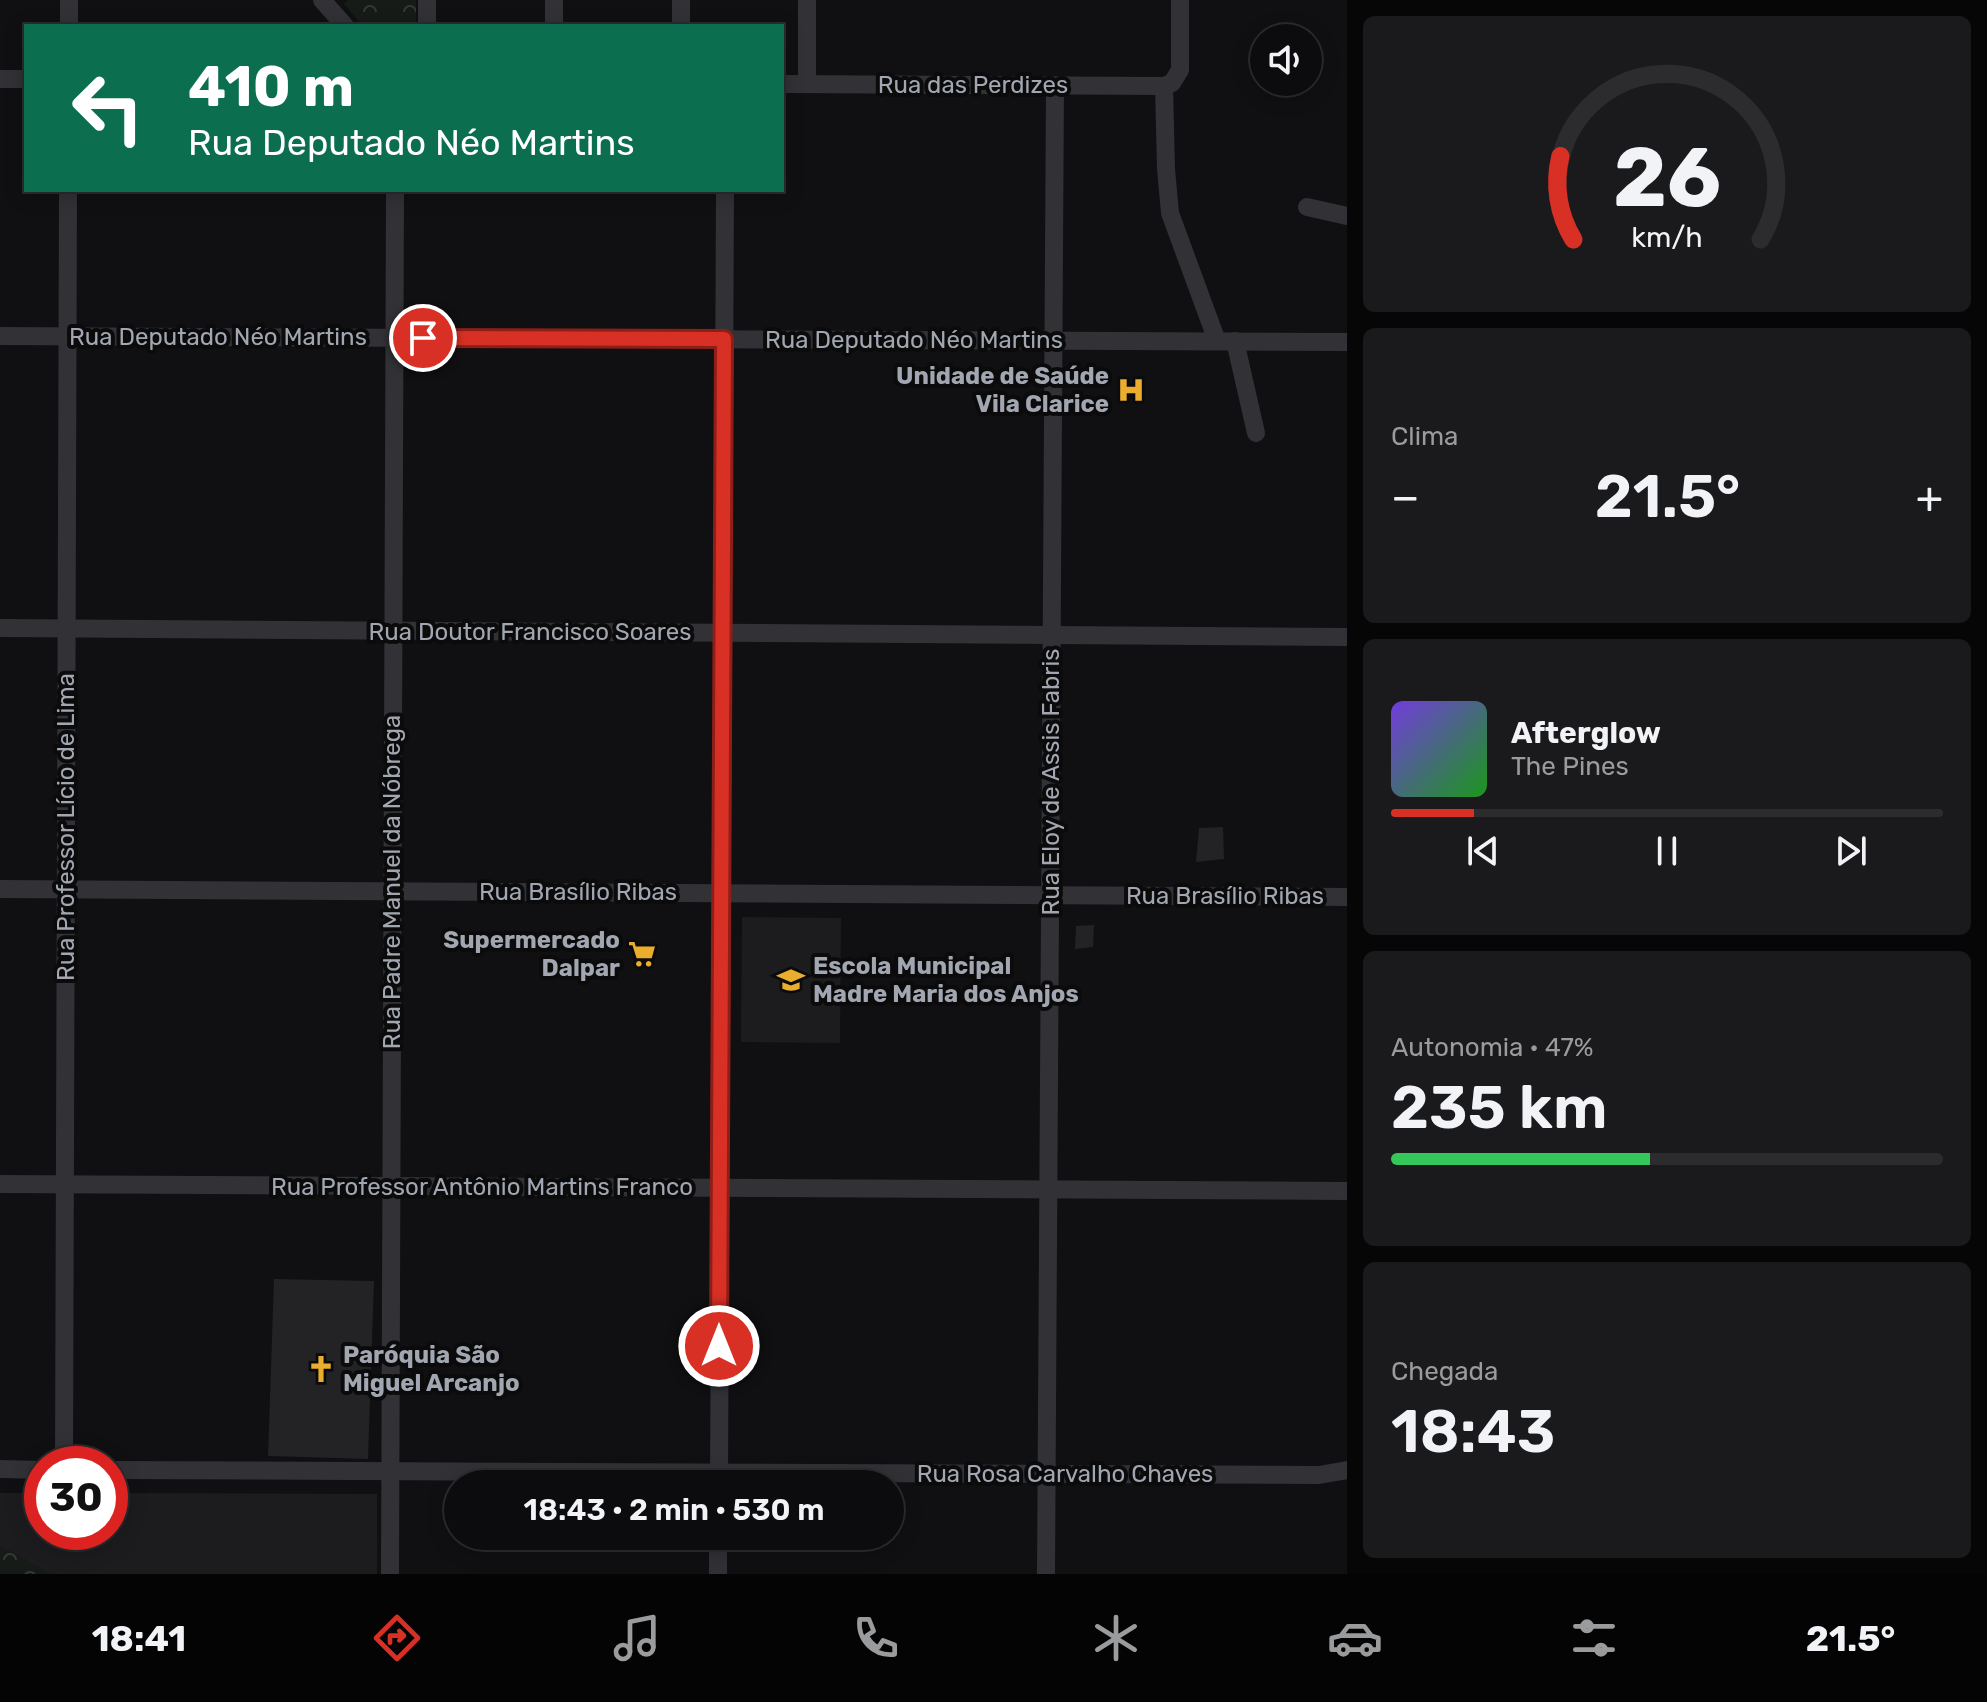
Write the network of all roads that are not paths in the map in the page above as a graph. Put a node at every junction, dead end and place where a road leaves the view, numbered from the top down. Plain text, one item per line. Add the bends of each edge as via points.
1 (69, 0) edge
2 (427, 0) edge
3 (554, 0) edge
4 (681, 0) edge
5 (807, 0) edge
6 (1180, 0) edge
7 (329, 3) edge
8 (69, 24) edge
9 (344, 24) edge
10 (427, 24) edge
11 (554, 24) edge
12 (681, 24) edge
13 (0, 79) edge
14 (24, 79) edge
15 (784, 84) edge
16 (807, 84) junction
17 (1055, 86) junction
18 (1164, 86) junction
19 (68, 192) edge
20 (395, 192) edge
21 (725, 192) edge
22 (1307, 207) dead end
23 (1347, 216) edge
24 (0, 336) edge
25 (68, 336) junction
26 (395, 338) junction
27 (724, 339) junction
28 (1054, 341) junction
29 (1226, 341) junction
30 (1347, 342) edge
31 (1256, 433) dead end
32 (0, 628) edge
33 (67, 629) junction
34 (393, 631) junction
35 (723, 633) junction
36 (1052, 635) junction
37 (1347, 637) edge
38 (0, 889) edge
39 (66, 889) junction
40 (392, 891) junction
41 (721, 893) junction
42 (1050, 895) junction
43 (1347, 897) edge
44 (0, 1184) edge
45 (65, 1184) junction
46 (391, 1186) junction
47 (720, 1188) junction
48 (1049, 1190) junction
49 (1347, 1191) edge
50 (64, 1446) edge
51 (0, 1469) edge
52 (24, 1470) edge
53 (128, 1470) edge
54 (719, 1470) edge
55 (1347, 1470) edge
56 (390, 1471) junction
57 (444, 1472) edge
58 (1047, 1474) junction
59 (904, 1476) edge
60 (718, 1550) edge
61 (390, 1574) edge
62 (718, 1574) edge
63 (1046, 1574) edge

1 - 8 street
2 - 10 street
3 - 11 street
4 - 12 street
5 - 16 street
6 - 18 street via 1180,70
7 - 9 street
13 - 14 street
15 - 16 street, Rua das Perdizes
16 - 17 street, Rua das Perdizes
17 - 18 street, Rua das Perdizes
17 - 28 street, Rua Eloy de Assis Fabris
18 - 29 street via 1170,213
19 - 25 street, Rua Professor Lício de Lima
20 - 26 street, Rua Padre Manuel da Nóbrega
21 - 27 street
22 - 23 street
24 - 25 street, Rua Deputado Néo Martins
25 - 26 street, Rua Deputado Néo Martins
25 - 33 street, Rua Professor Lício de Lima
26 - 27 street, Rua Deputado Néo Martins
26 - 34 street, Rua Padre Manuel da Nóbrega
27 - 28 street, Rua Deputado Néo Martins
27 - 35 street
28 - 29 street, Rua Deputado Néo Martins
28 - 36 street, Rua Eloy de Assis Fabris
29 - 30 street, Rua Deputado Néo Martins
29 - 31 street
32 - 33 street, Rua Doutor Francisco Soares
33 - 34 street, Rua Doutor Francisco Soares
33 - 39 street, Rua Professor Lício de Lima
34 - 35 street, Rua Doutor Francisco Soares
34 - 40 street, Rua Padre Manuel da Nóbrega
35 - 36 street, Rua Doutor Francisco Soares
35 - 41 street
36 - 37 street, Rua Doutor Francisco Soares
36 - 42 street, Rua Eloy de Assis Fabris
38 - 39 street, Rua Brasílio Ribas
39 - 40 street, Rua Brasílio Ribas
39 - 45 street, Rua Professor Lício de Lima
40 - 41 street, Rua Brasílio Ribas
40 - 46 street, Rua Padre Manuel da Nóbrega
41 - 42 street, Rua Brasílio Ribas
41 - 47 street
42 - 43 street, Rua Brasílio Ribas
42 - 48 street, Rua Eloy de Assis Fabris
44 - 45 street, Rua Professor Antônio Martins Franco
45 - 46 street, Rua Professor Antônio Martins Franco
45 - 50 street, Rua Professor Lício de Lima
46 - 47 street, Rua Professor Antônio Martins Franco
46 - 56 street, Rua Padre Manuel da Nóbrega
47 - 48 street, Rua Professor Antônio Martins Franco
47 - 54 street
48 - 49 street, Rua Professor Antônio Martins Franco
48 - 58 street, Rua Eloy de Assis Fabris
51 - 52 street
53 - 56 street, Rua Rosa Carvalho Chaves
55 - 58 street, Rua Rosa Carvalho Chaves via 1319,1475
56 - 57 street, Rua Rosa Carvalho Chaves
56 - 61 street, Rua Padre Manuel da Nóbrega
58 - 59 street, Rua Rosa Carvalho Chaves
58 - 63 street, Rua Eloy de Assis Fabris
60 - 62 street

